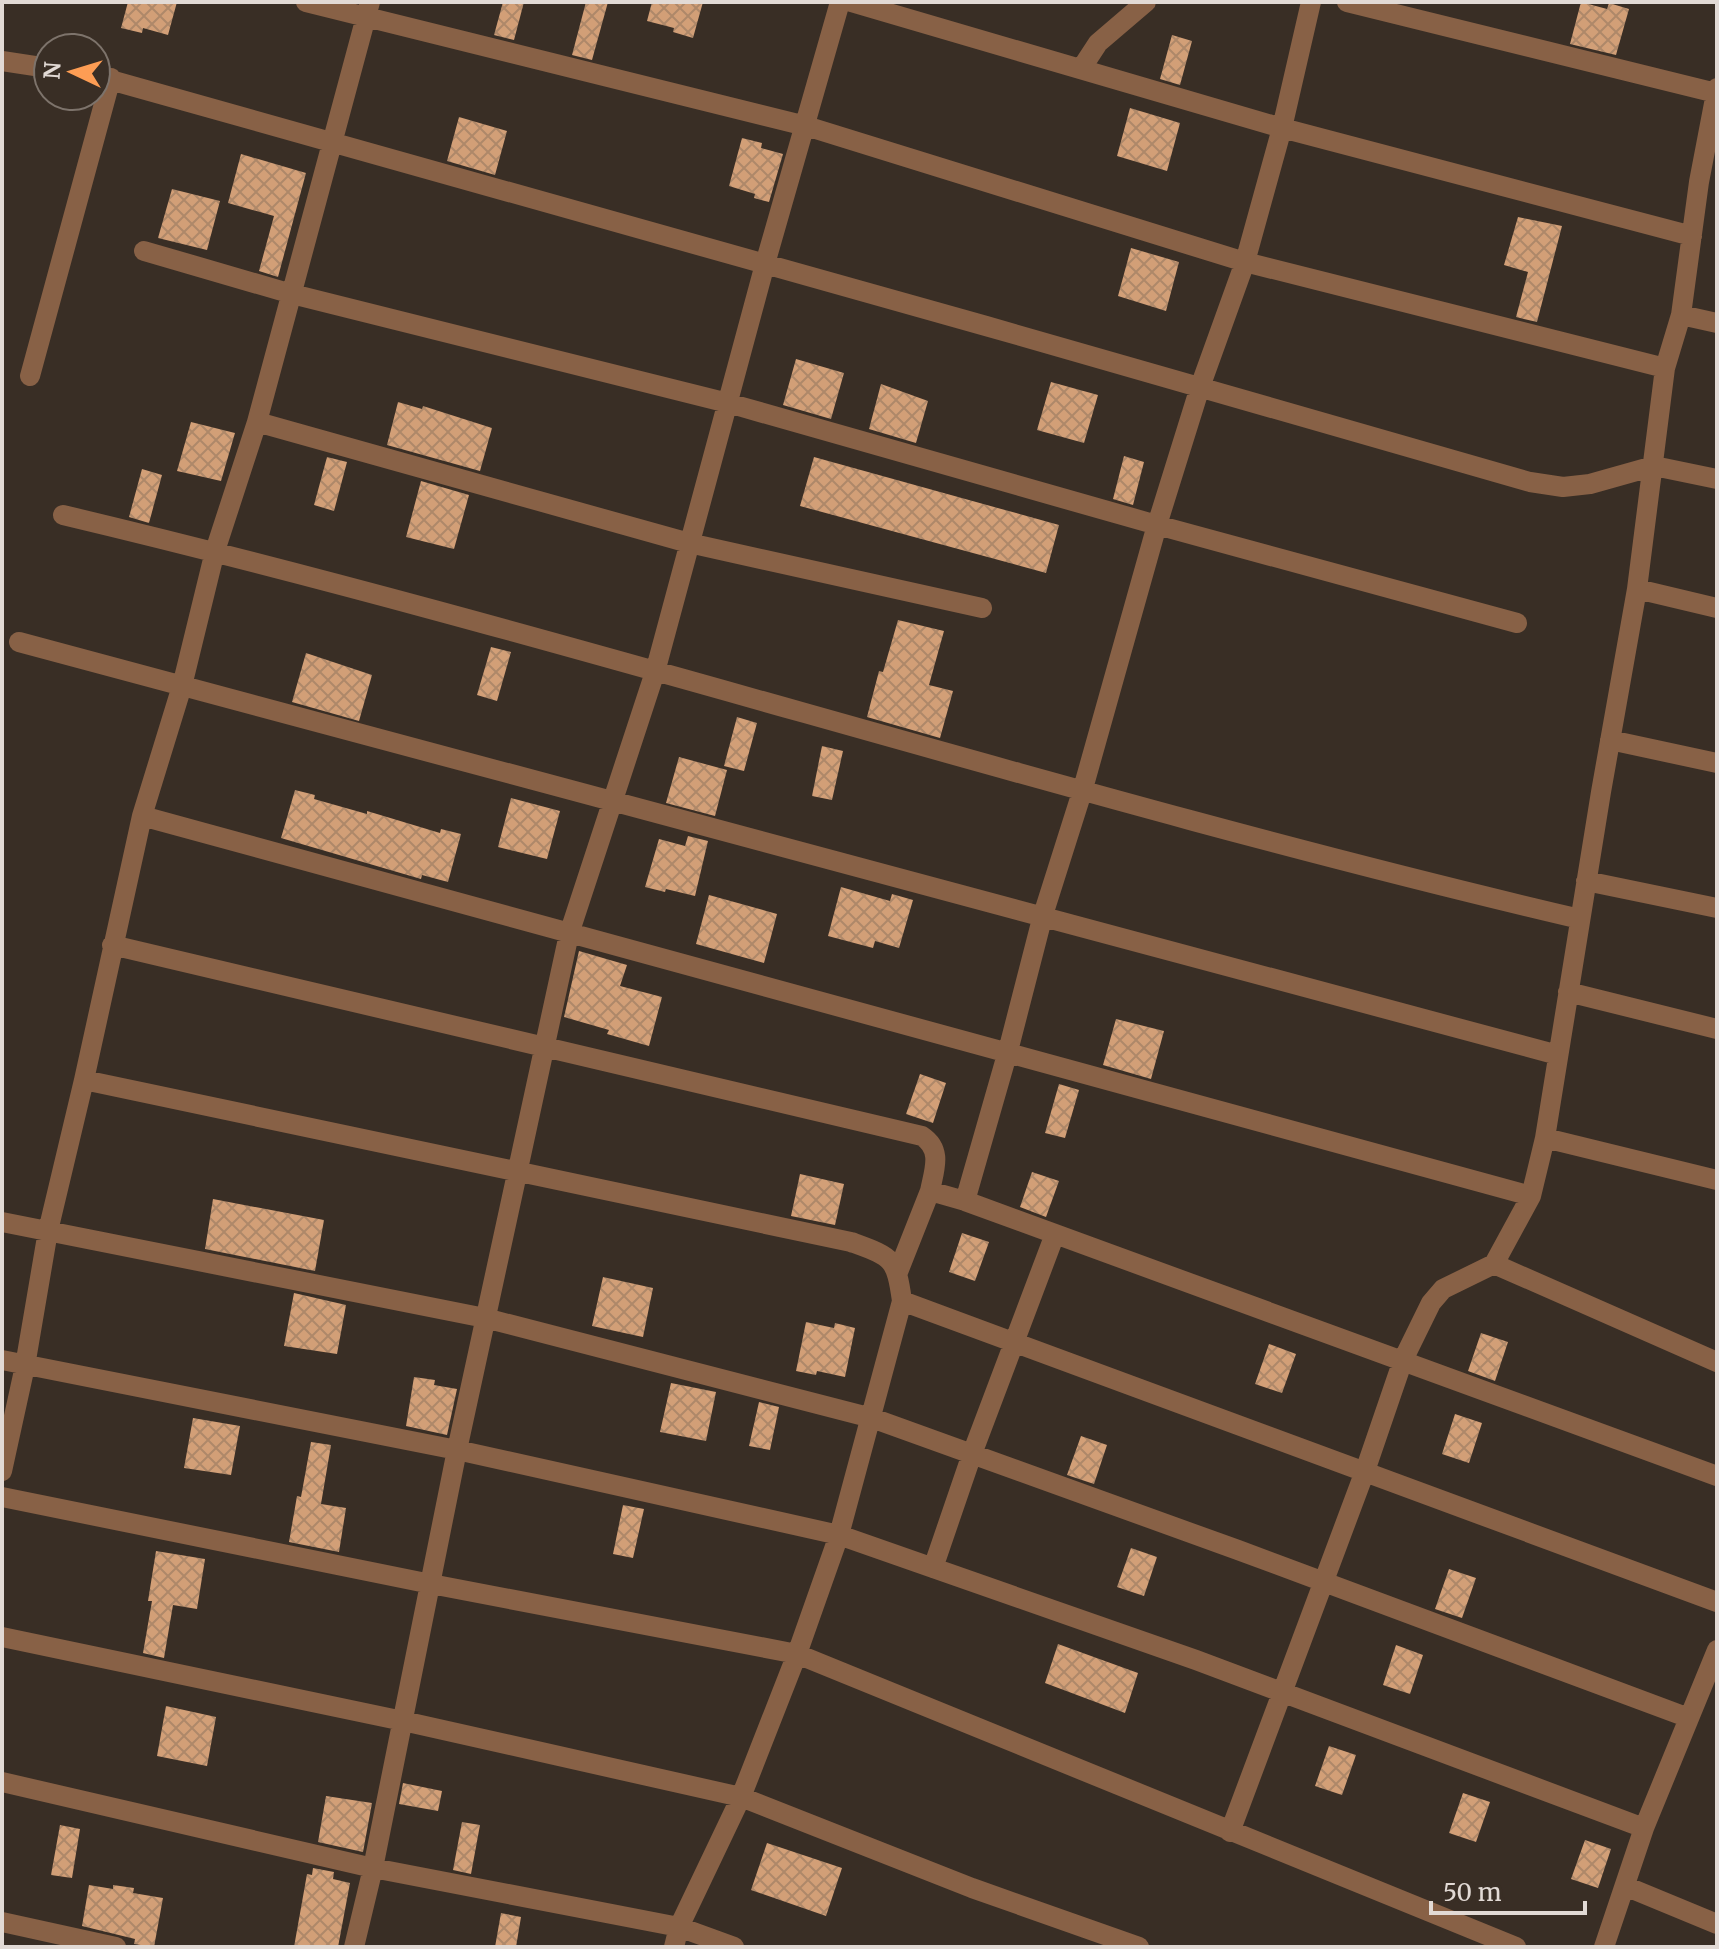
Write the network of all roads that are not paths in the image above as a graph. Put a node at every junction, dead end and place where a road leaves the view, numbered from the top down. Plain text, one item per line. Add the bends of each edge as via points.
1 (306, 2) edge
2 (840, 2) edge
3 (851, 2) edge
4 (1146, 2) edge
5 (1311, 2) edge
6 (1347, 2) edge
7 (367, 10) edge
8 (2, 61) edge
9 (32, 66) edge
10 (1081, 69) junction
11 (112, 79) edge
12 (1716, 90) edge
13 (95, 112) edge
14 (806, 126) junction
15 (1282, 128) junction
16 (333, 144) junction
17 (1708, 184) edge
18 (1692, 236) junction
19 (144, 251) dead end
20 (1245, 262) junction
21 (765, 264) junction
22 (292, 294) junction
23 (1681, 315) junction
24 (1717, 323) edge
25 (1665, 368) junction
26 (30, 376) dead end
27 (1200, 387) junction
28 (728, 403) junction
29 (257, 422) junction
30 (1654, 466) junction
31 (1717, 479) edge
32 (63, 515) dead end
33 (1157, 525) junction
34 (689, 543) junction
35 (215, 551) junction
36 (1637, 589) junction
37 (982, 608) dead end
38 (1717, 608) edge
39 (1517, 623) dead end
40 (19, 642) dead end
41 (655, 672) junction
42 (182, 686) junction
43 (1610, 740) junction
44 (1717, 763) edge
45 (1082, 792) junction
46 (610, 803) junction
47 (142, 816) junction
48 (1586, 881) junction
49 (1717, 908) edge
50 (1043, 915) junction
51 (1580, 919) junction
52 (569, 934) junction
53 (112, 945) junction
54 (1568, 992) junction
55 (1717, 1029) edge
56 (543, 1047) junction
57 (1008, 1051) junction
58 (1558, 1055) junction
59 (84, 1080) junction
60 (1545, 1138) junction
61 (519, 1174) junction
62 (1717, 1180) edge
63 (930, 1191) junction
64 (1531, 1196) junction
65 (965, 1201) junction
66 (2, 1222) edge
67 (48, 1231) junction
68 (1055, 1234) junction
69 (1494, 1264) junction
70 (898, 1272) junction
71 (902, 1301) junction
72 (485, 1318) junction
73 (1014, 1342) junction
74 (2, 1360) edge
75 (1403, 1360) junction
76 (1717, 1362) edge
77 (25, 1366) junction
78 (872, 1418) junction
79 (457, 1450) junction
80 (972, 1454) junction
81 (2, 1471) edge
82 (1365, 1471) junction
83 (1717, 1476) edge
84 (2, 1497) edge
85 (839, 1535) junction
86 (933, 1568) junction
87 (1321, 1582) junction
88 (431, 1584) junction
89 (1717, 1602) edge
90 (2, 1637) edge
91 (1717, 1650) edge
92 (797, 1654) junction
93 (1713, 1672) edge
94 (1281, 1692) junction
95 (1689, 1718) junction
96 (403, 1721) junction
97 (2, 1782) edge
98 (741, 1797) junction
99 (1644, 1828) junction
100 (1230, 1832) junction
101 (373, 1868) junction
102 (1625, 1886) junction
103 (2, 1922) edge
104 (1717, 1924) edge
105 (679, 1927) junction
106 (116, 1947) edge
107 (354, 1947) edge
108 (674, 1947) edge
109 (734, 1947) edge
110 (1139, 1947) edge
111 (1516, 1947) edge
112 (1604, 1947) edge

1 - 7 street
2 - 14 street
3 - 10 street
4 - 10 street via 1098,43
5 - 15 street
6 - 12 street
7 - 14 street
7 - 16 street
8 - 9 street
10 - 15 street
11 - 16 street
12 - 17 street
13 - 26 street
14 - 20 street
14 - 21 street
15 - 18 street
15 - 20 street
16 - 21 street
16 - 22 street
17 - 18 street
18 - 23 street
19 - 22 street
20 - 25 street
20 - 27 street
21 - 27 street
21 - 28 street
22 - 28 street
22 - 29 street
23 - 24 street
23 - 25 street
25 - 30 street
27 - 30 street via 1530,482 1590,484
27 - 33 street
28 - 33 street
28 - 34 street
29 - 34 street
29 - 35 street
30 - 31 street
30 - 36 street
32 - 35 street
33 - 39 street
33 - 45 street
34 - 37 street
34 - 41 street
35 - 41 street
35 - 42 street
36 - 38 street
36 - 43 street
40 - 42 street
41 - 45 street
41 - 46 street
42 - 46 street
42 - 47 street
43 - 44 street
43 - 48 street
45 - 50 street
45 - 51 street
46 - 50 street
46 - 52 street
47 - 52 street
47 - 53 street
48 - 49 street
48 - 51 street
50 - 57 street
50 - 58 street
51 - 54 street
52 - 56 street
52 - 57 street
53 - 56 street
53 - 59 street
54 - 55 street
54 - 58 street
56 - 61 street
56 - 63 street via 922,1136 934,1146 936,1156
57 - 64 street
57 - 65 street
58 - 60 street
59 - 61 street
59 - 67 street
60 - 62 street
60 - 64 street
61 - 70 street via 851,1242 889,1257
61 - 72 street
63 - 65 street
63 - 70 street
64 - 69 street
65 - 68 street
66 - 67 street
67 - 72 street
67 - 77 street
68 - 73 street
68 - 75 street
69 - 75 street via 1443,1289
69 - 76 street
70 - 71 street
71 - 73 street
71 - 78 street
72 - 78 street
72 - 79 street
73 - 80 street
73 - 82 street
74 - 77 street
75 - 82 street
75 - 83 street
77 - 79 street
77 - 81 street
78 - 80 street
78 - 85 street
79 - 85 street
79 - 88 street
80 - 86 street
80 - 87 street
82 - 87 street
82 - 89 street
84 - 88 street
85 - 86 street
85 - 92 street
86 - 94 street
87 - 94 street
87 - 95 street
88 - 92 street
88 - 96 street
90 - 96 street
91 - 93 street
92 - 98 street
92 - 100 street
93 - 95 street
94 - 99 street
94 - 100 street
95 - 99 street
96 - 98 street
96 - 101 street
97 - 101 street
98 - 105 street
98 - 110 street
99 - 102 street
100 - 111 street
101 - 105 street
101 - 107 street
102 - 104 street
102 - 112 street
103 - 106 street
105 - 108 street
105 - 109 street

